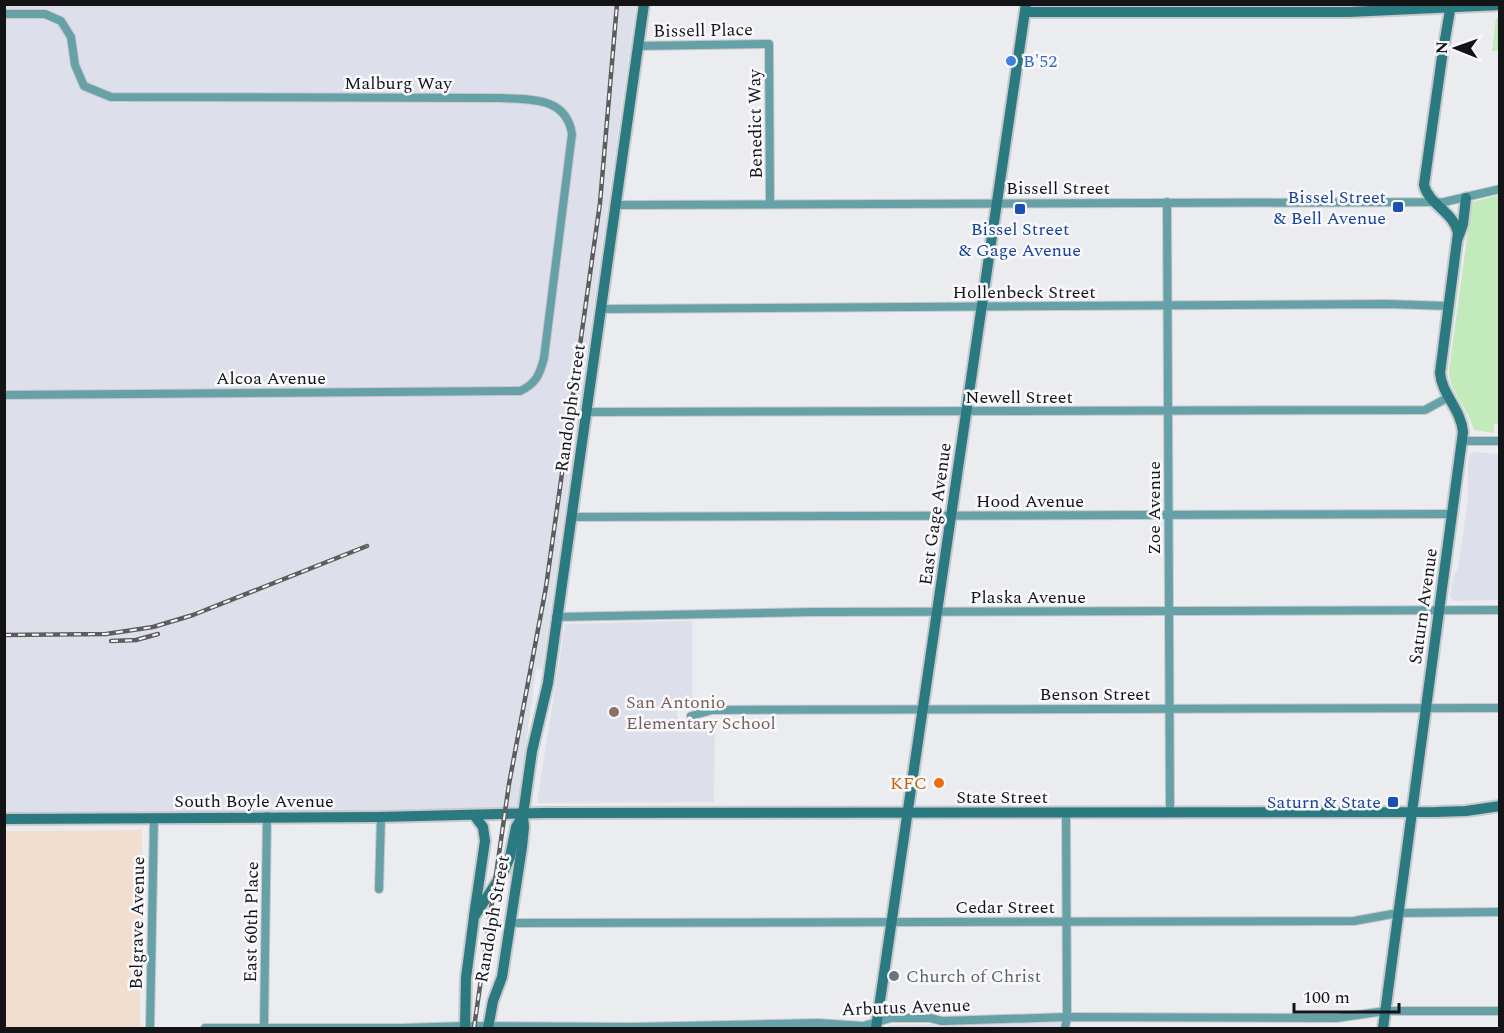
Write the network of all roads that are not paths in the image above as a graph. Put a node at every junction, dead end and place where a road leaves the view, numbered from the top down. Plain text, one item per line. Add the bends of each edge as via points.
1 (644, 4) edge
2 (1500, 5) edge
3 (1451, 6) edge
4 (1026, 8) edge
5 (4, 14) edge
6 (769, 44) joint
7 (638, 46) junction
8 (1500, 189) edge
9 (1466, 198) junction
10 (1434, 201) junction
11 (1167, 202) junction
12 (997, 203) junction
13 (770, 204) junction
14 (616, 205) junction
15 (1458, 238) junction
16 (1168, 306) junction
17 (1448, 306) junction
18 (981, 307) junction
19 (600, 309) junction
20 (535, 382) joint
21 (4, 395) edge
22 (1449, 397) junction
23 (1168, 411) junction
24 (586, 412) junction
25 (966, 412) junction
26 (1462, 441) junction
27 (1500, 441) edge
28 (1452, 514) junction
29 (1168, 515) junction
30 (951, 516) junction
31 (572, 517) junction
32 (1439, 610) junction
33 (1500, 610) edge
34 (1169, 612) junction
35 (937, 613) junction
36 (556, 617) junction
37 (1170, 708) junction
38 (1425, 708) junction
39 (1500, 708) edge
40 (923, 710) junction
41 (691, 716) dead end
42 (1500, 806) edge
43 (1411, 811) junction
44 (908, 813) junction
45 (1066, 813) junction
46 (1170, 813) junction
47 (504, 815) joint
48 (523, 815) junction
49 (267, 816) junction
50 (474, 816) junction
51 (381, 817) junction
52 (154, 818) junction
53 (4, 819) edge
54 (379, 889) dead end
55 (1500, 912) edge
56 (1398, 913) junction
57 (474, 917) junction
58 (892, 922) junction
59 (1066, 922) junction
60 (511, 923) junction
61 (1386, 1011) junction
62 (1500, 1011) edge
63 (1067, 1017) junction
64 (876, 1026) edge
65 (465, 1027) edge
66 (264, 1028) edge
67 (376, 1028) edge
68 (488, 1028) edge
69 (606, 1028) edge
70 (150, 1029) edge
71 (206, 1029) edge
72 (1065, 1029) edge
73 (1383, 1029) edge

1 - 7 street, Randolph Street
2 - 3 street
3 - 4 street via 1348,12
3 - 10 street via 1424,174 1425,190
4 - 12 street, East Gage Avenue
5 - 20 street, Malburg Way via 45,14 61,21 71,37 75,65 84,86 111,97 500,98 542,101 563,112 572,134 544,358
6 - 7 street, Bissell Place
6 - 13 street, Benedict Way
7 - 14 street, Randolph Street
8 - 9 street, Bissell Street
9 - 10 street, Bissell Street
9 - 15 street, Saturn Avenue
10 - 11 street, Bissell Street
10 - 15 street via 1454,222
11 - 12 street, Bissell Street
11 - 16 street, Zoe Avenue
12 - 13 street, Bissell Street
12 - 18 street, East Gage Avenue
13 - 14 street, Bissell Street
14 - 19 street, Randolph Street
15 - 17 street, Saturn Avenue
16 - 17 street, Hollenbeck Street
16 - 18 street, Hollenbeck Street
16 - 23 street, Zoe Avenue
17 - 22 street, Saturn Avenue via 1440,373
18 - 19 street, Hollenbeck Street
18 - 25 street, East Gage Avenue
19 - 24 street, Randolph Street
20 - 21 street, Alcoa Avenue via 517,392
22 - 23 street, Newell Street via 1425,410
22 - 26 street, Saturn Avenue via 1462,424
23 - 25 street, Newell Street
23 - 29 street, Zoe Avenue
24 - 25 street, Newell Street
24 - 31 street, Randolph Street
25 - 30 street, East Gage Avenue
26 - 27 street
26 - 28 street, Saturn Avenue
28 - 29 street, Hood Avenue
28 - 32 street, Saturn Avenue
29 - 30 street, Hood Avenue
29 - 34 street, Zoe Avenue
30 - 31 street, Hood Avenue
30 - 35 street, East Gage Avenue
31 - 36 street, Randolph Street
32 - 33 street, Plaska Avenue
32 - 34 street, Plaska Avenue
32 - 38 street, Saturn Avenue
34 - 35 street, Plaska Avenue
34 - 37 street, Zoe Avenue
35 - 36 street, Plaska Avenue
35 - 40 street, East Gage Avenue
36 - 48 street, Randolph Street
37 - 38 street, Benson Street
37 - 40 street, Benson Street
37 - 46 street, Zoe Avenue
38 - 39 street, Benson Street
38 - 43 street, Saturn Avenue
40 - 41 street, Benson Street via 712,710
40 - 44 street, East Gage Avenue
42 - 43 street, State Street via 1466,811
43 - 46 street, State Street
43 - 56 street, Saturn Avenue
44 - 45 street, State Street
44 - 48 street, State Street
44 - 58 street, East Gage Avenue
45 - 46 street, State Street
45 - 59 street
47 - 48 street, State Street
47 - 50 street, South Boyle Avenue
48 - 57 street, Randolph Street via 504,872
48 - 60 street, Randolph Street
49 - 51 street, South Boyle Avenue
49 - 52 street, South Boyle Avenue
49 - 66 street, East 60th Place
50 - 51 street, South Boyle Avenue
50 - 57 street via 483,827 485,841
51 - 54 street
52 - 53 street, South Boyle Avenue
52 - 70 street, Belgrave Avenue
55 - 56 street, Cedar Street
56 - 59 street, Cedar Street via 1354,921
56 - 61 street, Saturn Avenue
57 - 65 street, Randolph Street
58 - 59 street, Cedar Street
58 - 60 street, Cedar Street
58 - 64 street, East Gage Avenue
59 - 63 street
60 - 68 street, Randolph Street
61 - 62 street, Arbutus Avenue
61 - 63 street, Arbutus Avenue via 1337,1018
61 - 73 street, Saturn Avenue
63 - 64 street, Arbutus Avenue via 942,1021 891,1018
63 - 72 street
64 - 69 street, Arbutus Avenue via 818,1023
65 - 67 street, Arbutus Avenue
65 - 68 street, Arbutus Avenue
66 - 67 street, Arbutus Avenue
66 - 71 street, Arbutus Avenue
68 - 69 street, Arbutus Avenue

